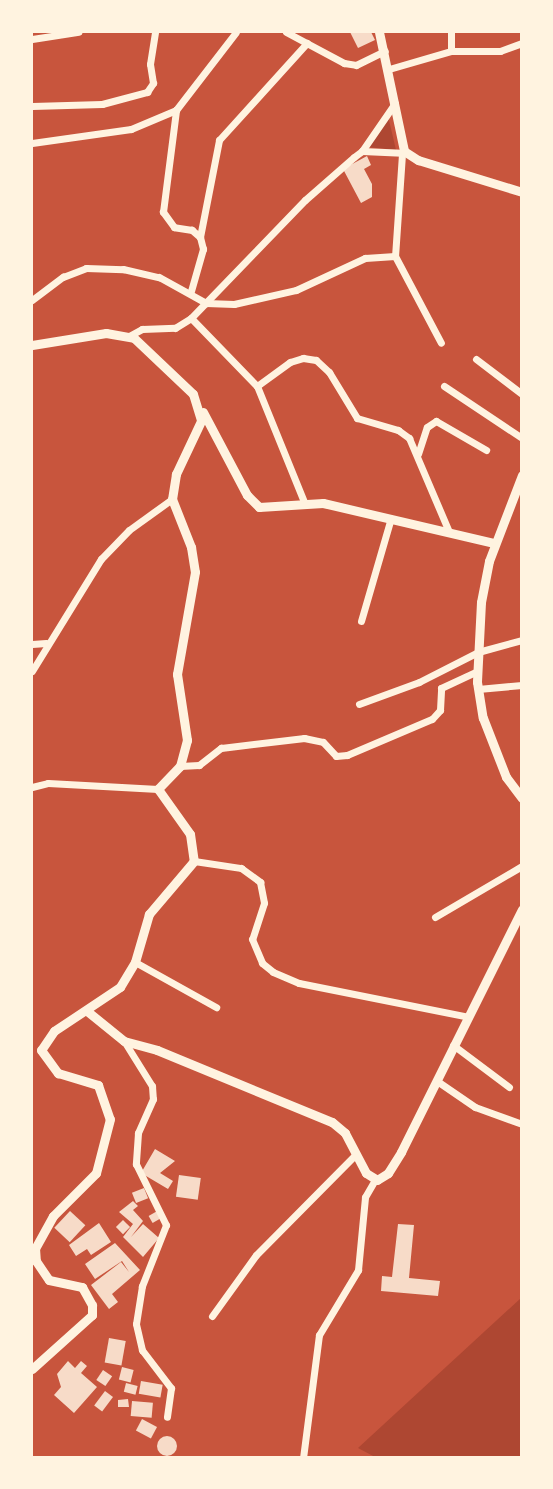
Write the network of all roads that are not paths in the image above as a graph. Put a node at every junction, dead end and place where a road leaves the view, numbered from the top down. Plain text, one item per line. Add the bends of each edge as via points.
1 (78, 32) edge
2 (155, 32) edge
3 (236, 32) edge
4 (286, 32) edge
5 (379, 32) edge
6 (451, 32) edge
7 (32, 39) edge
8 (307, 43) junction
9 (522, 43) edge
10 (384, 51) junction
11 (451, 51) junction
12 (389, 69) junction
13 (395, 103) junction
14 (32, 106) edge
15 (176, 110) junction
16 (32, 143) edge
17 (362, 151) junction
18 (404, 153) junction
19 (522, 192) edge
20 (200, 237) junction
21 (395, 256) junction
22 (191, 290) junction
23 (32, 300) edge
24 (206, 303) junction
25 (191, 318) junction
26 (129, 336) junction
27 (441, 343) dead end
28 (32, 345) edge
29 (476, 359) dead end
30 (443, 386) dead end
31 (257, 387) junction
32 (522, 394) edge
33 (200, 405) junction
34 (522, 438) edge
35 (486, 450) dead end
36 (418, 454) junction
37 (522, 475) edge
38 (172, 499) junction
39 (304, 502) junction
40 (391, 518) junction
41 (449, 533) junction
42 (494, 544) junction
43 (362, 621) dead end
44 (522, 640) edge
45 (32, 643) edge
46 (46, 643) junction
47 (478, 652) junction
48 (32, 671) edge
49 (477, 671) junction
50 (522, 685) edge
51 (478, 689) junction
52 (359, 704) dead end
53 (180, 766) junction
54 (32, 787) edge
55 (158, 789) junction
56 (522, 798) edge
57 (194, 861) junction
58 (522, 866) edge
59 (522, 909) edge
60 (435, 917) dead end
61 (135, 962) junction
62 (216, 1007) dead end
63 (87, 1011) junction
64 (469, 1017) junction
65 (124, 1041) junction
66 (453, 1045) junction
67 (36, 1052) edge
68 (437, 1081) junction
69 (509, 1087) dead end
70 (522, 1124) edge
71 (354, 1156) junction
72 (375, 1180) junction
73 (212, 1316) dead end
74 (32, 1369) edge
75 (167, 1418) dead end
76 (304, 1455) edge
77 (295, 1458) edge

1 - 7 street
2 - 14 street via 150,64 153,82 147,92 102,104
3 - 15 street
4 - 8 street
5 - 10 street
6 - 11 street
8 - 10 street via 356,65
8 - 20 street via 219,139
9 - 11 street via 500,51
10 - 12 street
11 - 12 street
12 - 13 street
13 - 17 street
13 - 18 street
15 - 16 street via 131,129
15 - 20 street via 163,212 174,227 192,230
17 - 18 street
17 - 24 street via 314,191
18 - 19 street
18 - 21 street
20 - 22 street via 203,249
21 - 24 street via 365,258 264,299
21 - 27 street
22 - 23 street via 123,269 86,268 63,277
22 - 24 street
24 - 25 street
25 - 26 street via 175,328 142,328
25 - 31 street
26 - 28 street via 91,334
26 - 33 street via 159,358
29 - 32 street
30 - 34 street
31 - 36 street via 290,362 316,360 329,372 357,418 398,430
31 - 39 street
33 - 38 street via 200,426 176,474
33 - 39 street via 258,507
35 - 36 street via 436,421 427,427
36 - 41 street
37 - 42 street
38 - 46 street via 129,530 101,559
38 - 53 street via 191,547 195,572 177,667 187,740
39 - 40 street
40 - 41 street
40 - 43 street
41 - 42 street
42 - 47 street via 482,595
44 - 47 street
45 - 46 street
46 - 48 street
47 - 49 street
47 - 52 street via 419,682
49 - 51 street
49 - 53 street via 441,688 440,710 432,719 347,755 336,756 323,742 304,738 221,748 199,765
50 - 51 street
51 - 56 street via 506,777
53 - 55 street
54 - 55 street via 48,783
55 - 57 street via 190,834
57 - 61 street via 149,914
57 - 64 street via 241,868 260,882 264,903 252,939 262,963 273,972 299,983
58 - 60 street
59 - 64 street
61 - 62 street
61 - 63 street via 120,987
63 - 65 street
63 - 67 street via 54,1031
64 - 66 street
65 - 71 street via 157,1050 332,1122 345,1133
65 - 75 street via 152,1086 153,1099 138,1133 136,1164 166,1225 142,1286 136,1324 142,1350 171,1388
66 - 68 street
66 - 69 street
67 - 74 street via 58,1073 98,1085 110,1119 96,1173 53,1216 35,1248 37,1261 49,1279 82,1287 92,1315
68 - 70 street via 475,1107
68 - 72 street via 388,1174
71 - 72 street
71 - 73 street via 256,1255
72 - 76 street via 365,1197 358,1269 319,1335
76 - 77 street

